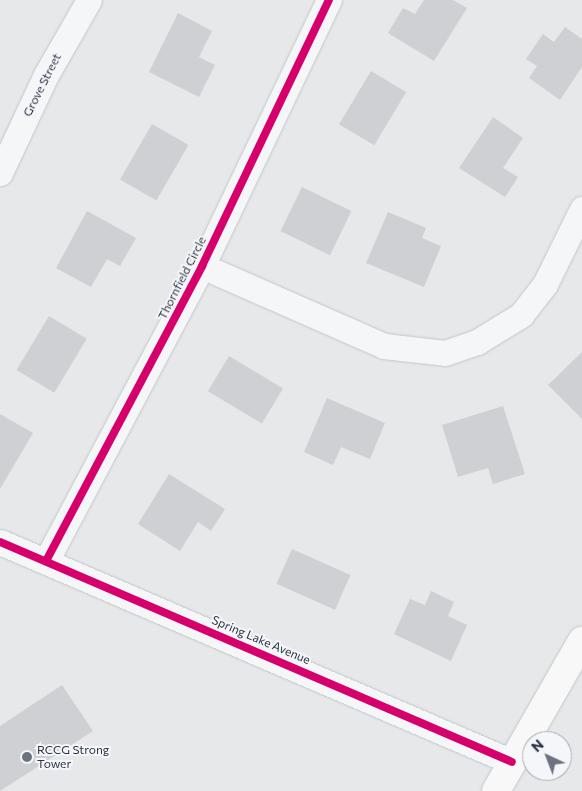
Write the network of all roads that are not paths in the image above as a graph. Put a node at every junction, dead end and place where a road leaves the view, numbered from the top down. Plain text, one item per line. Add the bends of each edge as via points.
1 (89, 0) edge
2 (329, 0) edge
3 (0, 173) edge
4 (582, 209) edge
5 (202, 266) junction
6 (0, 542) edge
7 (46, 561) junction
8 (582, 640) edge
9 (512, 762) junction
10 (496, 791) edge

1 - 3 street, Grove Street via 46,75
2 - 5 street, Thornfield Circle
4 - 5 street, Thornfield Circle via 545,284 521,315 477,342 445,353 384,346
5 - 7 street, Thornfield Circle
6 - 7 street, Spring Lake Avenue
7 - 9 street, Spring Lake Avenue
8 - 9 street
9 - 10 street

